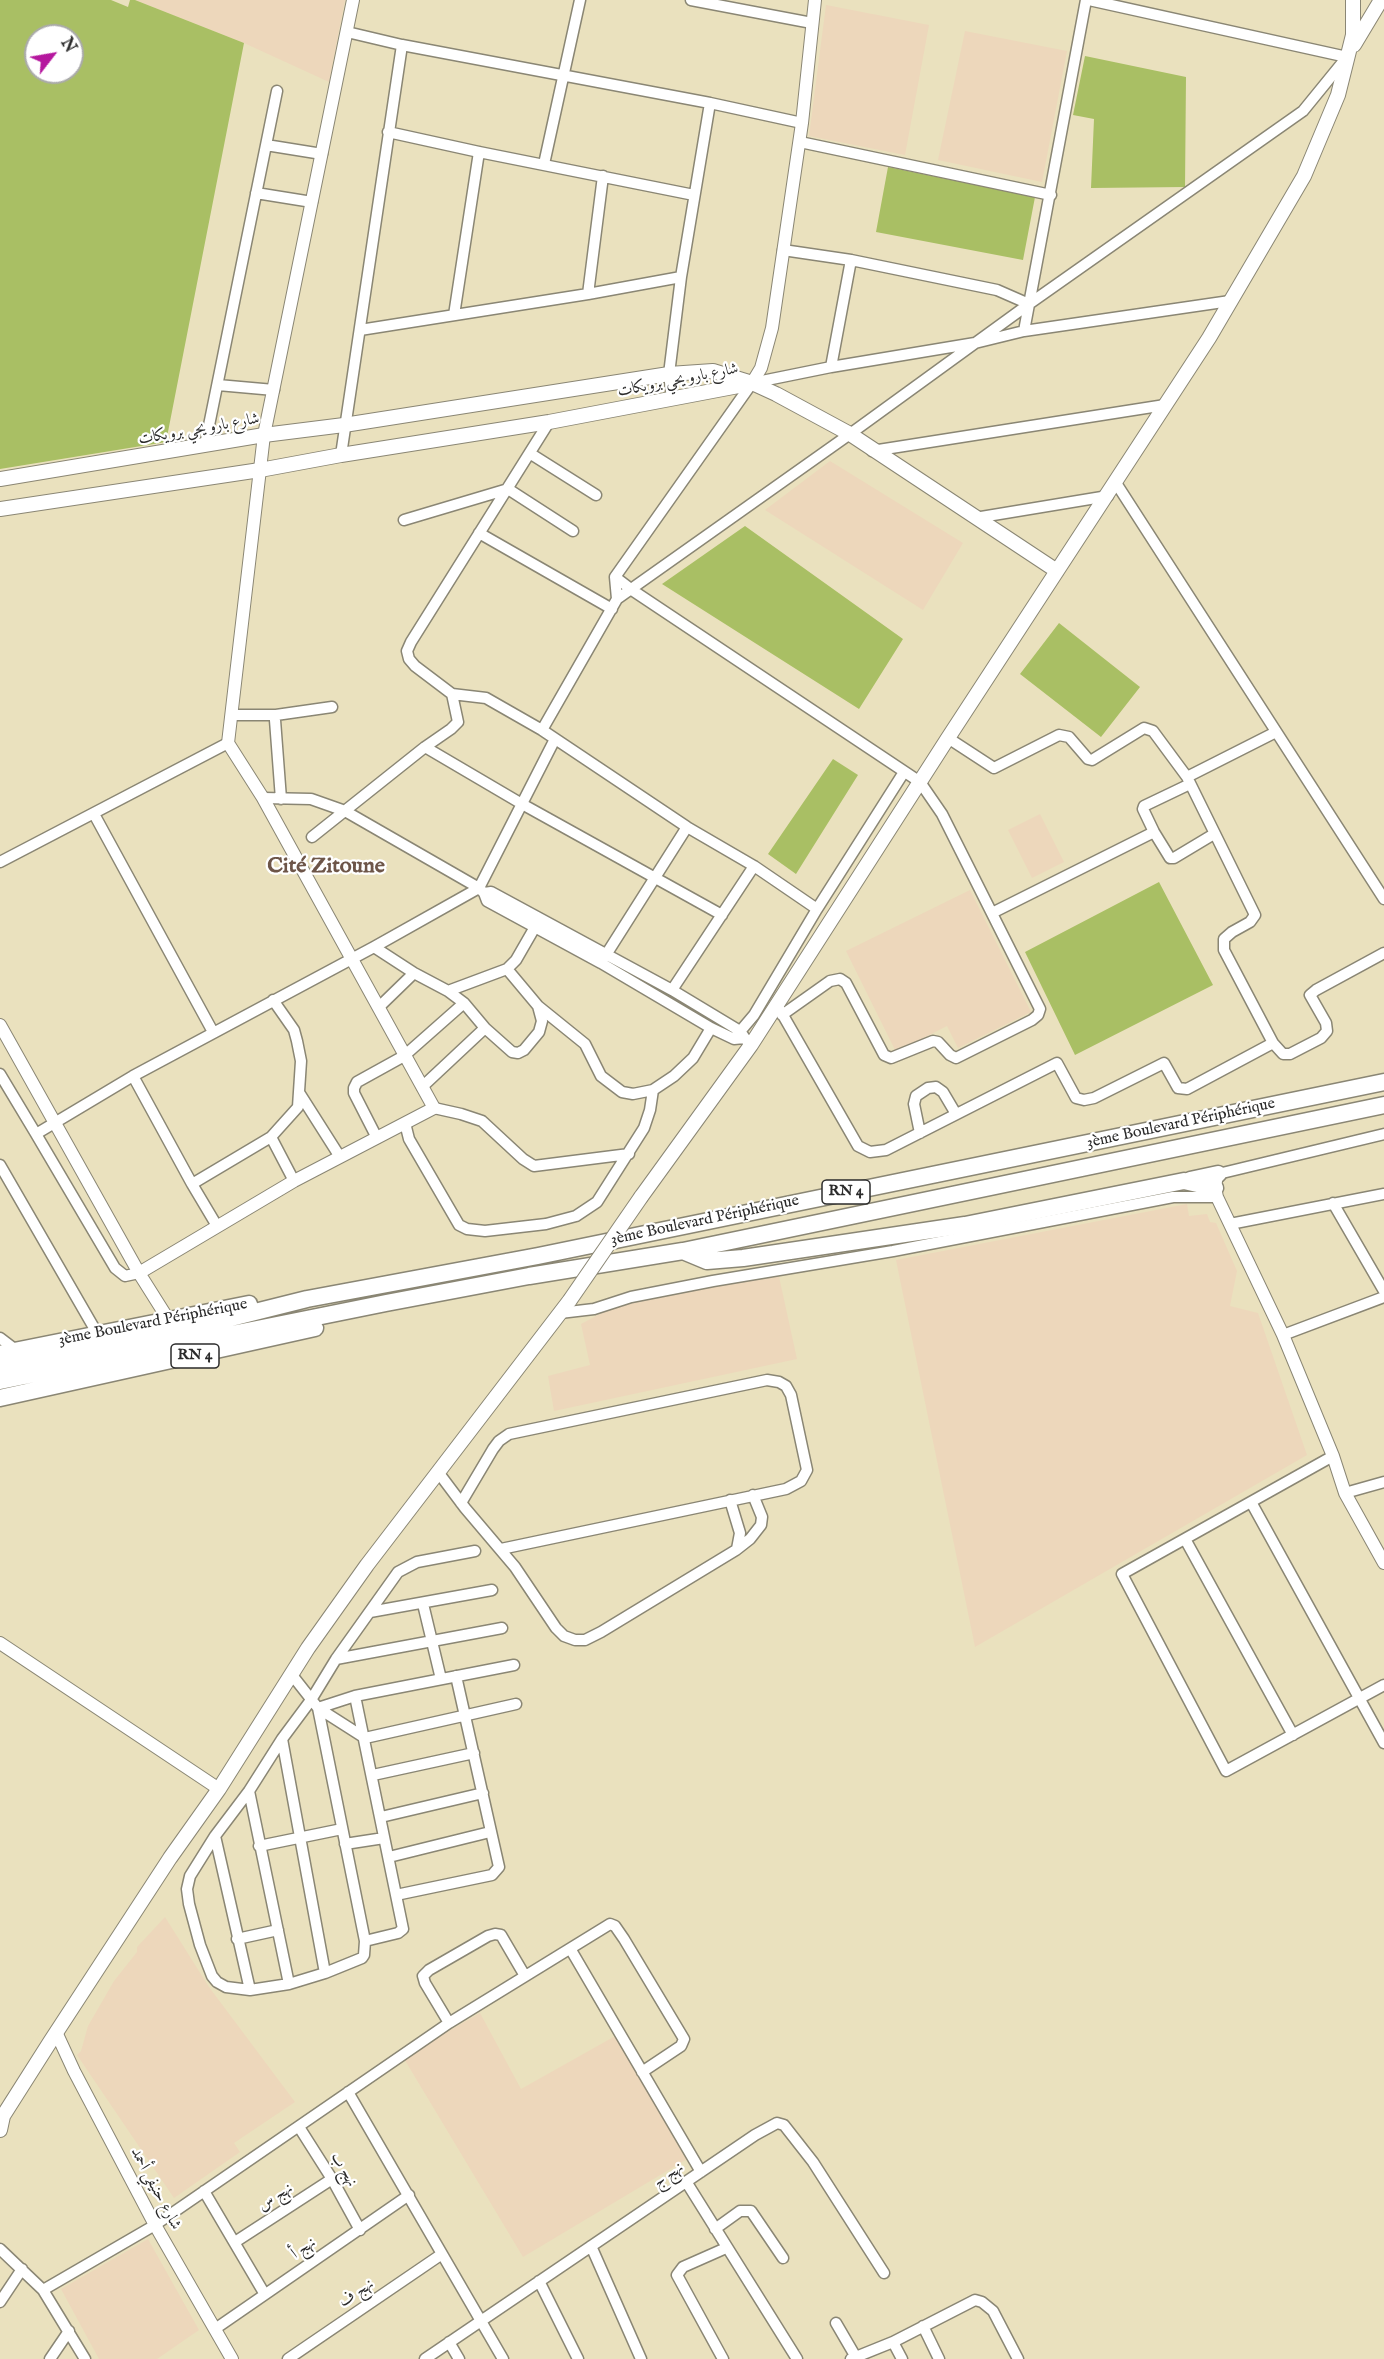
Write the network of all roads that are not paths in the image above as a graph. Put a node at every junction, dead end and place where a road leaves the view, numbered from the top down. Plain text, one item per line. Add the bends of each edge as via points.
1 (353, 0) edge
2 (580, 0) edge
3 (691, 0) edge
4 (815, 0) edge
5 (1088, 0) edge
6 (1353, 0) edge
7 (1381, 0) edge
8 (812, 23) junction
9 (346, 32) junction
10 (402, 45) junction
11 (1347, 57) junction
12 (564, 75) junction
13 (277, 91) dead end
14 (710, 103) junction
15 (802, 123) junction
16 (388, 132) junction
17 (800, 142) junction
18 (266, 145) junction
19 (479, 152) junction
20 (322, 154) junction
21 (544, 164) junction
22 (603, 176) junction
23 (256, 193) junction
24 (694, 195) junction
25 (1051, 195) junction
26 (312, 202) junction
27 (783, 250) junction
28 (851, 261) junction
29 (681, 277) junction
30 (588, 294) junction
31 (1230, 301) junction
32 (1029, 304) junction
33 (454, 315) junction
34 (360, 330) junction
35 (1024, 331) junction
36 (975, 343) junction
37 (831, 367) junction
38 (669, 374) junction
39 (752, 383) junction
40 (218, 385) junction
41 (274, 390) junction
42 (672, 399) junction
43 (1165, 405) junction
44 (549, 423) junction
45 (344, 425) junction
46 (850, 434) junction
47 (264, 435) junction
48 (206, 445) junction
49 (872, 451) junction
50 (531, 454) junction
51 (341, 455) junction
52 (260, 470) junction
53 (0, 479) edge
54 (1116, 483) junction
55 (508, 489) junction
56 (596, 495) dead end
57 (1107, 496) junction
58 (0, 509) edge
59 (975, 518) junction
60 (404, 520) dead end
61 (573, 531) dead end
62 (479, 533) junction
63 (1057, 571) junction
64 (615, 577) junction
65 (632, 591) junction
66 (614, 604) junction
67 (452, 694) junction
68 (332, 706) dead end
69 (232, 715) junction
70 (275, 720) dead end
71 (542, 730) junction
72 (1276, 732) junction
73 (948, 738) junction
74 (555, 739) junction
75 (228, 742) junction
76 (425, 747) junction
77 (904, 772) junction
78 (1188, 781) junction
79 (920, 782) junction
80 (263, 798) junction
81 (281, 799) junction
82 (522, 804) junction
83 (345, 811) junction
84 (94, 814) junction
85 (687, 827) junction
86 (1154, 832) junction
87 (1215, 834) junction
88 (312, 837) dead end
89 (0, 862) edge
90 (754, 866) junction
91 (654, 878) junction
92 (481, 890) junction
93 (1384, 899) edge
94 (817, 909) junction
95 (992, 913) junction
96 (722, 915) junction
97 (535, 927) junction
98 (374, 947) junction
99 (1384, 953) edge
100 (603, 958) junction
101 (351, 959) junction
102 (507, 969) junction
103 (414, 974) junction
104 (672, 990) junction
105 (448, 991) junction
106 (273, 1000) junction
107 (464, 1003) junction
108 (538, 1006) junction
109 (379, 1007) junction
110 (780, 1010) junction
111 (0, 1025) edge
112 (485, 1028) junction
113 (711, 1028) junction
114 (213, 1032) junction
115 (742, 1038) junction
116 (1273, 1043) junction
117 (404, 1056) junction
118 (0, 1074) edge
119 (133, 1076) junction
120 (1384, 1082) edge
121 (422, 1087) junction
122 (654, 1090) junction
123 (300, 1094) junction
124 (1384, 1105) edge
125 (434, 1108) junction
126 (956, 1114) junction
127 (55, 1122) junction
128 (405, 1123) junction
129 (920, 1133) junction
130 (36, 1134) junction
131 (1384, 1134) edge
132 (271, 1137) junction
133 (377, 1137) junction
134 (629, 1154) junction
135 (340, 1157) junction
136 (0, 1165) edge
137 (294, 1181) junction
138 (192, 1185) junction
139 (1216, 1186) junction
140 (1384, 1194) edge
141 (1333, 1203) junction
142 (1230, 1224) junction
143 (217, 1226) junction
144 (683, 1251) junction
145 (139, 1273) junction
146 (1384, 1291) edge
147 (1384, 1297) edge
148 (307, 1299) junction
149 (386, 1303) junction
150 (560, 1313) junction
151 (168, 1319) junction
152 (97, 1333) junction
153 (1283, 1335) junction
154 (0, 1338) edge
155 (17, 1351) junction
156 (0, 1354) edge
157 (68, 1359) junction
158 (0, 1367) edge
159 (0, 1382) edge
160 (0, 1398) edge
161 (1333, 1456) junction
162 (438, 1472) junction
163 (1384, 1482) edge
164 (1345, 1493) junction
165 (753, 1495) junction
166 (730, 1500) junction
167 (1251, 1502) junction
168 (461, 1503) junction
169 (1185, 1539) junction
170 (501, 1549) junction
171 (736, 1550) junction
172 (475, 1551) dead end
173 (1384, 1563) edge
174 (492, 1590) dead end
175 (423, 1604) junction
176 (370, 1612) junction
177 (502, 1628) dead end
178 (431, 1641) junction
179 (0, 1643) edge
180 (336, 1659) junction
181 (514, 1665) dead end
182 (292, 1675) junction
183 (456, 1676) junction
184 (441, 1679) junction
185 (1384, 1685) edge
186 (355, 1696) junction
187 (1359, 1699) junction
188 (315, 1704) junction
189 (516, 1704) dead end
190 (466, 1715) junction
191 (1293, 1735) junction
192 (365, 1738) junction
193 (282, 1739) junction
194 (1384, 1743) edge
195 (474, 1753) junction
196 (373, 1775) junction
197 (219, 1789) junction
198 (249, 1791) junction
199 (483, 1793) junction
200 (381, 1817) junction
201 (342, 1829) junction
202 (490, 1832) junction
203 (215, 1836) junction
204 (300, 1838) junction
205 (384, 1838) junction
206 (345, 1844) junction
207 (259, 1846) junction
208 (389, 1857) junction
209 (396, 1895) junction
210 (278, 1930) junction
211 (237, 1940) junction
212 (364, 1941) junction
213 (571, 1950) junction
214 (325, 1973) junction
215 (525, 1976) junction
216 (289, 1984) junction
217 (250, 1990) junction
218 (449, 2023) junction
219 (56, 2032) junction
220 (642, 2072) junction
221 (348, 2092) junction
222 (1, 2121) edge
223 (299, 2127) junction
224 (701, 2172) junction
225 (332, 2179) junction
226 (687, 2183) junction
227 (204, 2192) junction
228 (409, 2195) junction
229 (155, 2225) junction
230 (715, 2229) junction
231 (360, 2230) junction
232 (235, 2242) junction
233 (591, 2246) junction
234 (726, 2248) junction
235 (1, 2254) edge
236 (442, 2254) junction
237 (783, 2258) dead end
238 (22, 2269) junction
239 (884, 2273) dead end
240 (538, 2281) junction
241 (43, 2290) junction
242 (264, 2294) junction
243 (0, 2302) edge
244 (482, 2322) junction
245 (836, 2324) dead end
246 (923, 2326) junction
247 (215, 2329) junction
248 (69, 2331) junction
249 (449, 2342) junction
250 (893, 2342) junction
251 (855, 2358) edge
252 (50, 2359) edge
253 (85, 2359) edge
254 (232, 2359) edge
255 (288, 2359) edge
256 (425, 2359) edge
257 (459, 2359) edge
258 (503, 2359) edge
259 (578, 2359) edge
260 (641, 2359) edge
261 (723, 2359) edge
262 (797, 2359) edge
263 (902, 2359) edge
264 (939, 2359) edge
265 (1018, 2359) edge

1 - 9 street
2 - 12 street
3 - 8 street
4 - 8 street
5 - 11 street
5 - 25 street
6 - 11 main road via 1353,35
7 - 11 main road
8 - 15 street
9 - 10 street
9 - 20 street
10 - 12 street
10 - 16 street
11 - 31 main road via 1338,95 1304,176
11 - 32 street via 1302,111
12 - 14 street
12 - 21 street
13 - 18 street
14 - 15 street
14 - 24 street
15 - 17 street
16 - 19 street
16 - 34 street
17 - 25 street
17 - 27 street
18 - 20 street
18 - 23 street
19 - 21 street
19 - 33 street
20 - 26 street
21 - 22 street
22 - 24 street
22 - 30 street
23 - 26 street
23 - 40 street
24 - 29 street
25 - 32 street
26 - 41 street
27 - 28 street
27 - 39 street via 772,327 761,368
28 - 32 street via 997,290
28 - 37 street
29 - 30 street
29 - 38 street
30 - 33 street
31 - 35 street
31 - 43 main road
32 - 35 street
32 - 36 street
33 - 34 street
34 - 45 street
35 - 36 street
36 - 37 street
36 - 46 street
37 - 39 street
38 - 39 main road, شارع بارو يحي برويكات via 713,371
38 - 42 street
38 - 45 main road, شارع بارو يحي برويكات
39 - 42 main road, شارع بارو يحي برويكات
39 - 46 main road
39 - 64 street
40 - 41 street
40 - 48 street
41 - 47 street
42 - 44 main road, شارع بارو يحي برويكات
43 - 49 street
43 - 54 main road
44 - 50 street
44 - 51 main road, شارع بارو يحي برويكات
45 - 47 main road, شارع بارو يحي برويكات
45 - 51 street
46 - 49 main road
46 - 65 street
47 - 48 main road, شارع بارو يحي برويكات
47 - 52 street
48 - 53 main road, شارع بارو يحي برويكات
49 - 59 main road
50 - 55 street
50 - 56 street
51 - 52 main road, شارع بارو يحي برويكات
52 - 58 main road, شارع بارو يحي برويكات
52 - 69 street
54 - 57 main road
54 - 72 street
55 - 60 street
55 - 61 street
55 - 62 street
57 - 59 street
57 - 63 main road
59 - 63 main road
62 - 66 street
62 - 67 street via 408,651 415,666
63 - 73 main road
64 - 65 street
64 - 66 street
65 - 66 street
65 - 77 street
66 - 71 street
67 - 71 street via 486,698
67 - 76 street via 458,722
68 - 69 street via 276,715
69 - 75 street
70 - 81 street
71 - 74 street
72 - 78 street
72 - 93 street
73 - 78 street via 994,768 1059,735 1069,737 1092,760 1149,728
73 - 79 main road
74 - 82 street
74 - 85 street
75 - 80 street
75 - 84 street
76 - 82 street
76 - 83 street
77 - 79 street
77 - 94 street
78 - 86 street via 1144,806
78 - 87 street
79 - 95 street via 942,814
79 - 110 main road
80 - 81 street
80 - 101 street
81 - 83 street via 311,799
82 - 91 street
82 - 92 street
83 - 88 street
83 - 92 street
84 - 89 street
84 - 114 street
85 - 90 street
85 - 91 street
86 - 87 street via 1170,858
86 - 95 street
87 - 116 street via 1255,915 1224,939 1224,950
90 - 94 street
90 - 96 street
91 - 96 street
91 - 100 street
92 - 97 street via 487,901
92 - 98 street
92 - 100 street via 491,892
94 - 115 street
95 - 110 street via 1040,1010 1032,1020 961,1055 952,1057 933,1041 891,1058 884,1055 846,983 840,979
96 - 104 street
97 - 100 street
97 - 102 street
98 - 101 street
98 - 103 street
99 - 116 street via 1310,996 1326,1023 1327,1031 1321,1038 1290,1054 1283,1054
100 - 104 street
100 - 113 street
101 - 106 street
101 - 109 street
102 - 105 street
102 - 108 street
103 - 105 street
103 - 109 street
104 - 115 street
105 - 107 street
106 - 114 street
106 - 123 street via 294,1030 301,1061
107 - 112 street
107 - 117 street
108 - 112 street via 542,1021 539,1032 518,1053
108 - 122 street via 585,1044 606,1081 633,1095
109 - 117 street
110 - 115 main road
110 - 129 street via 858,1146 870,1152 886,1150
111 - 127 street
112 - 121 street
113 - 115 street
113 - 122 street via 693,1058
114 - 119 street
115 - 150 main road, bridge via 641,1197
116 - 126 street via 1187,1089 1178,1088 1164,1063 1084,1100 1076,1098 1057,1064
117 - 121 street
117 - 133 street via 357,1082 354,1088
118 - 130 street
119 - 127 street
119 - 138 street
120 - 148 highway, 3ème Boulevard Périphérique / RN 4
121 - 125 street
122 - 134 street via 644,1128
123 - 132 street via 298,1107
123 - 135 street
124 - 144 highway, 3ème Boulevard Périphérique / RN 4
125 - 128 street
125 - 134 street via 482,1121 534,1166
126 - 129 street
126 - 129 street via 943,1092 936,1087 928,1088 916,1096
127 - 130 street
127 - 145 street
128 - 133 street
128 - 134 street via 409,1139 459,1225 467,1229 485,1231 546,1224 576,1216 597,1202
130 - 145 street via 115,1268 126,1276
131 - 139 street
132 - 137 street
132 - 138 street
133 - 135 street
135 - 137 street
136 - 152 street
137 - 143 street
138 - 143 street
139 - 142 street
139 - 144 highway via 1184,1181 965,1225 707,1261
139 - 150 street
140 - 141 street
141 - 142 street
141 - 146 street
142 - 153 street
143 - 145 street
144 - 149 highway, 3ème Boulevard Périphérique / RN 4
145 - 151 street
147 - 153 street
148 - 151 highway, 3ème Boulevard Périphérique / RN 4 via 253,1303
148 - 157 highway, 3ème Boulevard Périphérique / RN 4
149 - 157 highway, 3ème Boulevard Périphérique / RN 4
149 - 160 highway, 3ème Boulevard Périphérique / RN 4 via 288,1335
150 - 162 main road
151 - 152 highway, 3ème Boulevard Périphérique / RN 4
152 - 155 highway, 3ème Boulevard Périphérique / RN 4
153 - 161 street
154 - 155 street
155 - 156 highway, 3ème Boulevard Périphérique / RN 4
157 - 158 highway
157 - 159 highway
161 - 164 street
161 - 167 street
162 - 168 street
162 - 182 main road via 367,1564
163 - 164 street
164 - 173 street
165 - 166 street
165 - 168 street via 786,1489 801,1481 807,1470 791,1395 779,1382 756,1382 509,1434 493,1449
165 - 171 street via 762,1517 761,1525
166 - 170 street
166 - 171 street via 740,1533
167 - 169 street
167 - 187 street
168 - 170 street
169 - 191 street
169 - 191 street via 1122,1574 1226,1771
170 - 171 street via 556,1628 575,1640 601,1632
172 - 176 street via 406,1566
174 - 175 street
175 - 176 street
175 - 178 street
176 - 180 street
177 - 178 street
178 - 180 street
178 - 184 street
179 - 197 street
180 - 188 street
181 - 183 street
182 - 188 street
182 - 197 main road
183 - 184 street
183 - 190 street
184 - 186 street
185 - 187 street
186 - 188 street
186 - 192 street
187 - 191 street
187 - 194 street
188 - 192 street
188 - 193 street
188 - 201 street
189 - 190 street
190 - 192 street
190 - 195 street
192 - 196 street
193 - 198 street
193 - 204 street
195 - 196 street
195 - 199 street
196 - 200 street
197 - 219 main road
198 - 203 street
198 - 207 street
199 - 200 street
199 - 202 street
200 - 205 street
201 - 204 street
201 - 206 street
202 - 208 street
202 - 209 street via 499,1867 494,1874
203 - 211 street
203 - 217 street via 187,1882 189,1904 212,1976 225,1987
204 - 207 street
204 - 214 street
205 - 206 street
205 - 208 street
206 - 212 street
207 - 210 street
208 - 209 street
209 - 212 street via 403,1930
210 - 211 street
210 - 216 street
211 - 217 street
212 - 214 street via 362,1958
213 - 215 street
213 - 220 street
213 - 220 street via 607,1924 613,1924 682,2035 681,2046
214 - 216 street
215 - 218 street
215 - 218 street via 501,1935 495,1934 429,1970 423,1976 425,1983
216 - 217 street
218 - 221 street
219 - 222 main road
219 - 229 street, شارع حنيفي أحمد
220 - 224 street
221 - 223 street
221 - 228 street
223 - 225 street, نهج ب
223 - 227 street
224 - 226 street, نهج ج
224 - 239 street, نهج ج via 762,2131 777,2123 784,2125 813,2162
225 - 231 street, نهج ب
225 - 232 street, نهج س
226 - 230 street
226 - 233 street, نهج ج
227 - 229 street
227 - 232 street
228 - 231 street, نهج أ
228 - 236 street
229 - 241 street
229 - 247 street, شارع حنيفي أحمد
230 - 234 street
230 - 237 street via 740,2211 751,2211
231 - 242 street, نهج أ
232 - 242 street
233 - 240 street, نهج ج
233 - 260 street
234 - 261 street via 683,2267 677,2275
234 - 262 street
235 - 238 street
236 - 244 street
236 - 255 street, نهج ف
238 - 241 street
238 - 243 street
240 - 244 street, نهج ج
240 - 259 street
241 - 248 street
242 - 247 street, نهج أ
244 - 249 street, نهج ج
244 - 258 street
245 - 251 street
246 - 250 street
246 - 264 street
246 - 265 street via 970,2302 982,2302 993,2311
247 - 254 street, شارع حنيفي أحمد
248 - 252 street
248 - 253 street
249 - 256 street, نهج ج
249 - 257 street
250 - 251 street
250 - 263 street

